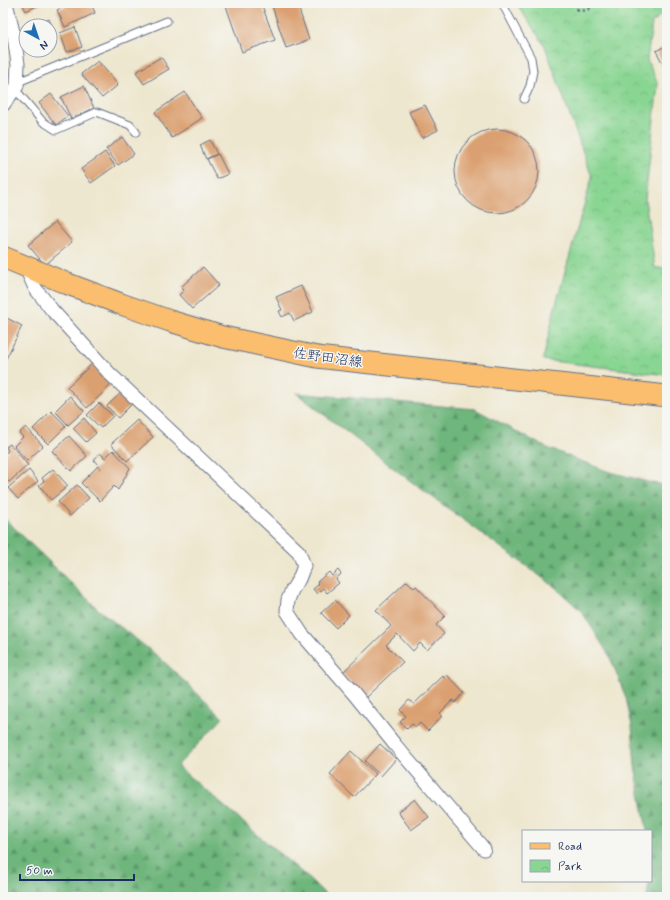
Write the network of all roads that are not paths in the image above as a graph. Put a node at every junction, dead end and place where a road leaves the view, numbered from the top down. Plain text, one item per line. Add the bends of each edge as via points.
1 (6, 3) edge
2 (502, 3) edge
3 (167, 21) dead end
4 (16, 86) junction
5 (524, 99) dead end
6 (3, 105) edge
7 (136, 132) dead end
8 (3, 257) edge
9 (25, 266) junction
10 (667, 396) edge
11 (484, 848) dead end

1 - 4 street via 18,64
2 - 5 lane via 531,58 533,71
3 - 4 lane
4 - 6 street
4 - 7 lane via 42,121 56,130 97,112 130,125
8 - 9 main road, 佐野田沼線
9 - 10 main road, 佐野田沼線 via 114,302 170,321 223,337 317,357
9 - 11 street via 35,288 52,310 110,374 298,552 304,566 288,600 287,611 294,623

